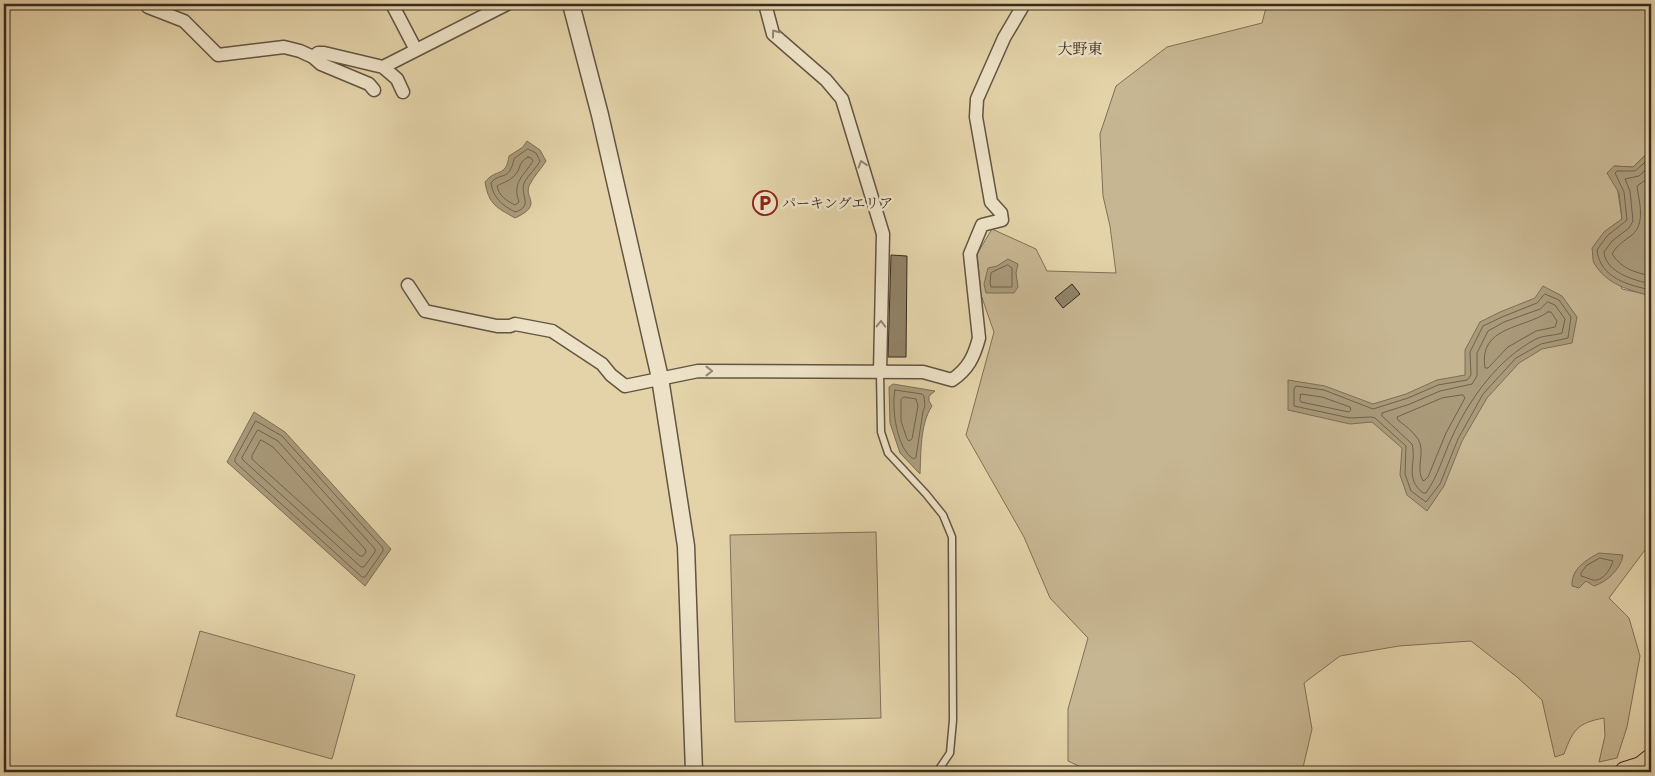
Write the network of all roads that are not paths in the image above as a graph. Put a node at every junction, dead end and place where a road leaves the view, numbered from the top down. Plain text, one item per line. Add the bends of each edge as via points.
1 (392, 4) edge
2 (508, 4) edge
3 (570, 4) edge
4 (765, 4) edge
5 (1024, 4) edge
6 (148, 7) dead end
7 (416, 50) junction
8 (314, 57) junction
9 (383, 67) junction
10 (374, 90) dead end
11 (403, 92) dead end
12 (408, 285) dead end
13 (880, 372) junction
14 (660, 378) junction
15 (1651, 759) edge
16 (694, 772) edge
17 (936, 772) edge
18 (1626, 772) edge

1 - 7 street
2 - 7 street
3 - 14 street via 600,115
13 -> 4 street via 882,234 842,98 773,34
5 - 13 street via 1004,38 978,99 976,117 991,202 1002,220 982,225 970,254 979,338 976,352 963,372 952,380 923,372
6 - 8 street via 184,21 218,56 284,47
7 - 9 street
8 - 9 street via 324,53
8 - 10 street via 321,64 368,84
9 - 11 street via 397,79
12 - 14 street via 425,311 497,326 515,324 552,331 602,364 625,386
14 -> 13 street via 698,371
13 - 17 lane via 880,432 888,453 943,515 952,537 954,720 950,753
14 - 16 street via 686,546
15 - 18 main road

